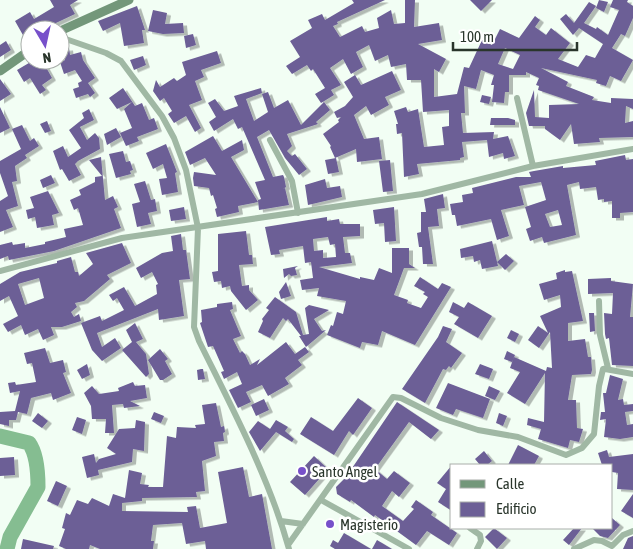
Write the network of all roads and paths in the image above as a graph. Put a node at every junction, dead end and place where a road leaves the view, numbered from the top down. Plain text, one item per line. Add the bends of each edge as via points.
1 (129, 0) edge
2 (70, 27) edge
3 (70, 40) edge
4 (20, 57) edge
5 (0, 71) edge
6 (517, 98) dead end
7 (270, 140) dead end
8 (633, 149) edge
9 (533, 166) junction
10 (298, 213) junction
11 (198, 228) junction
12 (0, 272) edge
13 (599, 301) dead end
14 (603, 369) junction
15 (633, 374) edge
16 (321, 500) junction
17 (281, 522) junction
18 (303, 524) junction
19 (471, 529) edge
20 (633, 531) edge
21 (289, 547) edge
22 (409, 549) edge
23 (477, 549) edge
24 (574, 549) edge

1 - 2 main road
3 - 11 street via 121,62 162,116 186,170
4 - 5 main road
6 - 9 street
7 - 10 street via 292,181
8 - 9 street
9 - 10 street via 422,194
10 - 11 street
11 - 12 street via 122,238
11 - 17 street via 194,327
13 - 14 street via 600,335 608,362 608,368
14 - 15 street
14 - 16 street via 594,434 572,454 566,455 518,436 478,430 393,397
16 - 18 street
16 - 22 street
17 - 18 street
17 - 21 street
18 - 21 street
19 - 23 street via 480,535
20 - 24 street via 623,535 612,546 602,540 594,540

